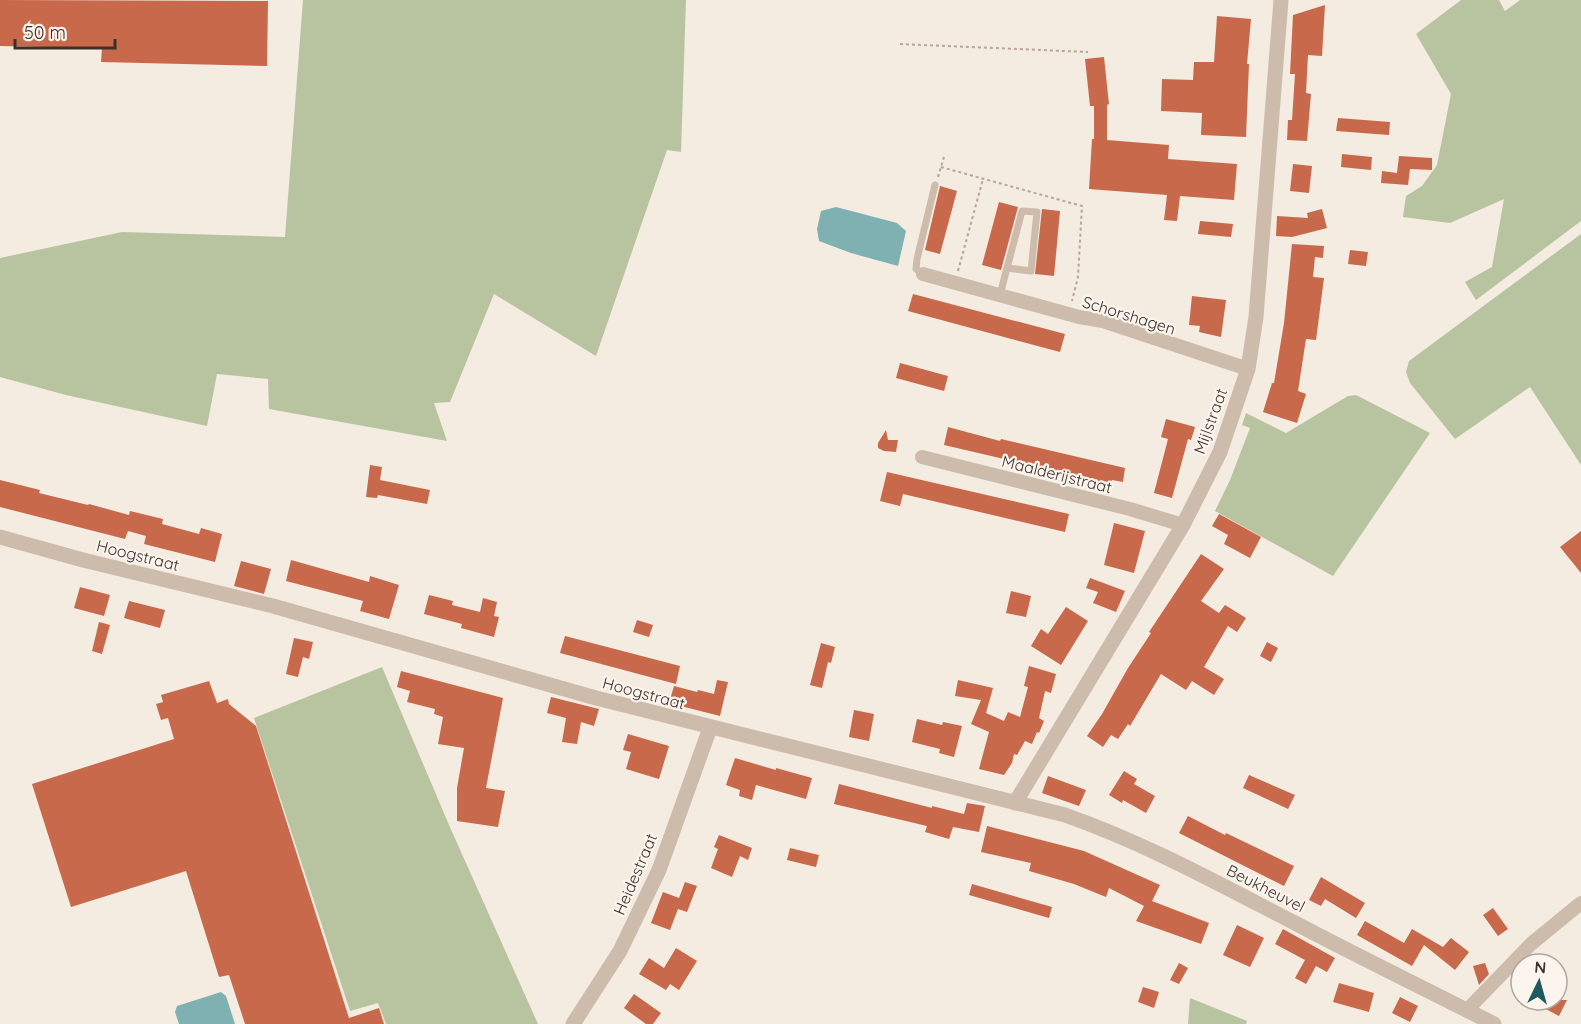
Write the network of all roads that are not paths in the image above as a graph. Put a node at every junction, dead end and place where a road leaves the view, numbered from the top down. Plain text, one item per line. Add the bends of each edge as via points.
1 (1282, 0) edge
2 (935, 185) road end
3 (1007, 268) junction
4 (923, 274) joint
5 (1000, 295) junction
6 (1248, 369) junction
7 (922, 457) dead end
8 (1183, 525) junction
9 (0, 537) edge
10 (710, 728) junction
11 (1014, 803) junction
12 (1581, 903) edge
13 (1467, 1010) junction
14 (573, 1024) edge
15 (1494, 1024) edge

1 - 6 street, Mijlstraat via 1256,317
2 - 4 lane, Schorshagen via 916,259 916,269
3 - 3 lane via 1031,271 1037,212 1022,211
3 - 5 lane
4 - 5 street, Schorshagen
5 - 6 street, Schorshagen via 1102,321
6 - 8 street, Mijlstraat via 1220,452
7 - 8 street, Maalderijstraat
8 - 11 street, Mijlstraat
9 - 10 street, Hoogstraat via 269,602 596,699
10 - 11 street, Hoogstraat
10 - 14 street, Heidestraat via 659,870 620,951
11 - 13 street, Beukheuvel via 1065,815 1131,840
12 - 13 street via 1531,944
13 - 15 street, Beukheuvel

